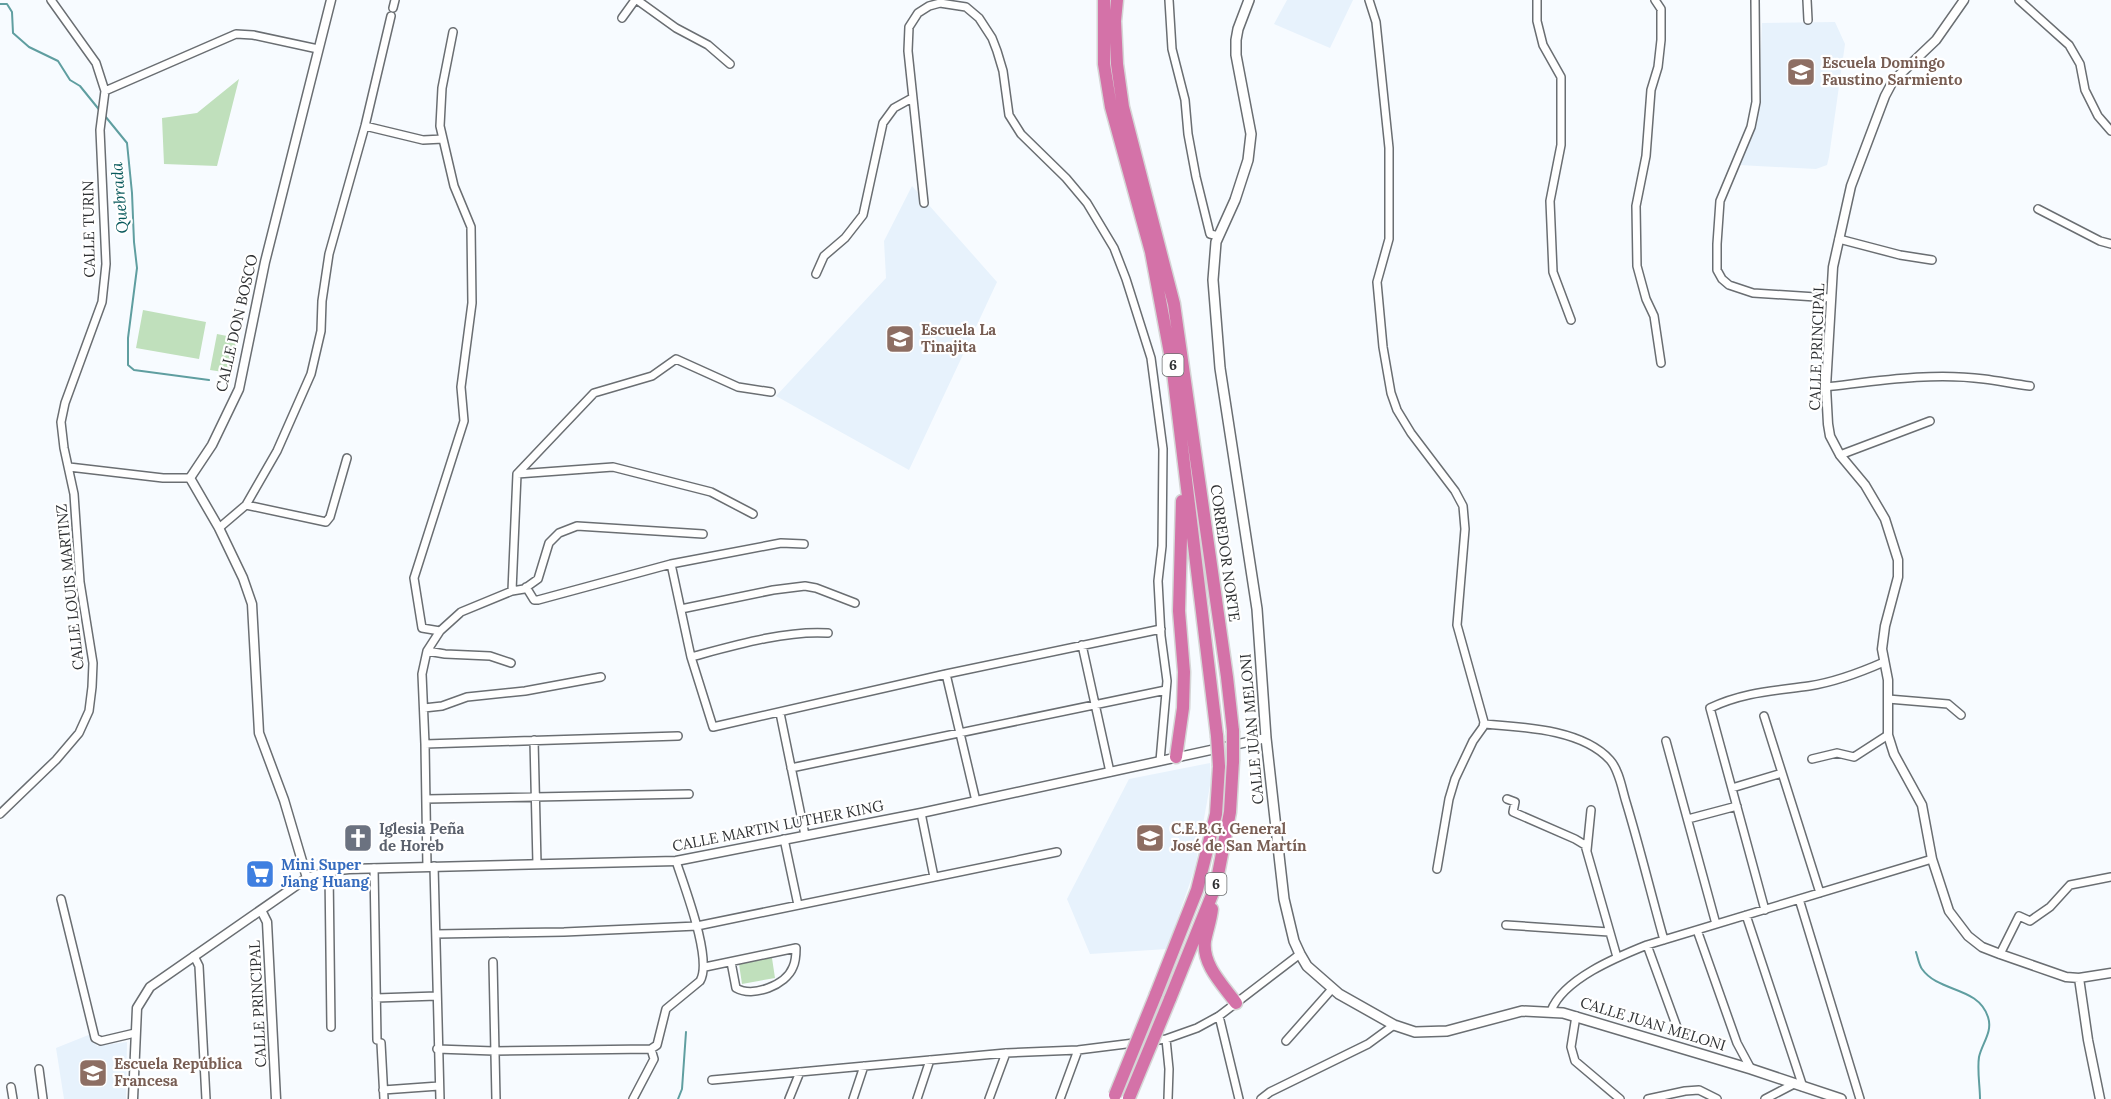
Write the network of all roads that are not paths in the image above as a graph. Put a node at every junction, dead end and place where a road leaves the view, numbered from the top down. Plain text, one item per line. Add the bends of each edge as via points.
1 (51, 0) edge
2 (331, 0) edge
3 (636, 0) edge
4 (1104, 0) edge
5 (1117, 0) edge
6 (1169, 0) edge
7 (1249, 0) edge
8 (1369, 0) edge
9 (1537, 0) edge
10 (1655, 0) edge
11 (1755, 0) edge
12 (1807, 0) edge
13 (1964, 0) edge
14 (2019, 0) edge
15 (393, 8) edge
16 (622, 18) dead end
17 (1808, 20) dead end
18 (453, 32) dead end
19 (318, 50) junction
20 (730, 63) dead end
21 (105, 91) junction
22 (912, 98) junction
23 (365, 126) junction
24 (2111, 131) edge
25 (442, 139) junction
26 (924, 203) dead end
27 (2038, 209) dead end
28 (1219, 236) junction
29 (1839, 239) junction
30 (2111, 244) edge
31 (1932, 260) dead end
32 (816, 274) dead end
33 (1831, 298) junction
34 (1571, 320) dead end
35 (1661, 363) dead end
36 (2030, 386) dead end
37 (1826, 387) junction
38 (771, 392) dead end
39 (1930, 422) dead end
40 (1840, 455) junction
41 (347, 458) dead end
42 (1183, 461) junction
43 (69, 467) junction
44 (517, 474) junction
45 (190, 478) junction
46 (246, 505) junction
47 (753, 514) dead end
48 (219, 528) junction
49 (703, 534) dead end
50 (804, 544) dead end
51 (671, 564) junction
52 (526, 587) junction
53 (513, 591) junction
54 (855, 603) dead end
55 (681, 609) junction
56 (1161, 629) junction
57 (440, 631) junction
58 (828, 633) dead end
59 (1082, 645) junction
60 (427, 651) junction
61 (691, 657) junction
62 (1884, 662) junction
63 (511, 663) dead end
64 (946, 674) junction
65 (601, 677) dead end
66 (1166, 690) junction
67 (1888, 699) junction
68 (1095, 705) junction
69 (424, 708) junction
70 (780, 713) junction
71 (1961, 715) dead end
72 (1764, 716) dead end
73 (1484, 724) junction
74 (960, 733) junction
75 (1888, 735) junction
76 (678, 736) dead end
77 (1266, 738) junction
78 (534, 741) junction
79 (1666, 741) dead end
80 (425, 744) junction
81 (1176, 757) junction
82 (1812, 759) dead end
83 (1160, 761) junction
84 (791, 768) junction
85 (1110, 772) junction
86 (1782, 773) junction
87 (1732, 788) junction
88 (689, 794) dead end
89 (534, 799) junction
90 (1507, 799) dead end
91 (426, 800) junction
92 (976, 801) junction
93 (1737, 806) junction
94 (1591, 810) dead end
95 (921, 813) junction
96 (0, 814) edge
97 (1688, 819) junction
98 (805, 834) junction
99 (784, 839) junction
100 (1058, 852) dead end
101 (1587, 852) junction
102 (1932, 859) junction
103 (676, 861) junction
104 (537, 864) junction
105 (430, 867) junction
106 (374, 868) junction
107 (1437, 869) dead end
108 (329, 872) junction
109 (934, 877) junction
110 (2111, 877) edge
111 (307, 878) junction
112 (1216, 885) junction
113 (1820, 893) junction
114 (61, 899) dead end
115 (1799, 899) junction
116 (798, 905) junction
117 (261, 910) junction
118 (1765, 910) junction
119 (1746, 915) junction
120 (1716, 924) junction
121 (1506, 925) dead end
122 (697, 926) junction
123 (1697, 930) junction
124 (1609, 932) junction
125 (436, 934) junction
126 (1664, 940) junction
127 (1647, 945) junction
128 (1300, 954) junction
129 (2000, 954) junction
130 (194, 956) junction
131 (1617, 957) junction
132 (493, 962) dead end
133 (731, 962) junction
134 (705, 967) junction
135 (2111, 973) edge
136 (2079, 978) junction
137 (1332, 989) junction
138 (437, 996) junction
139 (376, 998) junction
140 (1236, 1003) junction
141 (1551, 1011) junction
142 (1219, 1016) junction
143 (1576, 1016) junction
144 (1394, 1025) junction
145 (331, 1027) dead end
146 (1678, 1030) dead end
147 (135, 1033) junction
148 (1166, 1039) junction
149 (1286, 1041) dead end
150 (438, 1049) junction
151 (651, 1049) junction
152 (1078, 1050) junction
153 (494, 1051) junction
154 (1006, 1053) junction
155 (930, 1060) junction
156 (864, 1066) junction
157 (39, 1069) dead end
158 (1751, 1069) junction
159 (800, 1072) junction
160 (712, 1080) dead end
161 (1799, 1085) junction
162 (439, 1086) junction
163 (11, 1087) dead end
164 (383, 1090) junction
165 (1115, 1097) edge
166 (13, 1099) edge
167 (43, 1099) edge
168 (133, 1099) edge
169 (206, 1099) edge
170 (276, 1099) edge
171 (384, 1099) edge
172 (440, 1099) edge
173 (496, 1099) edge
174 (633, 1099) edge
175 (789, 1099) edge
176 (853, 1099) edge
177 (917, 1099) edge
178 (989, 1099) edge
179 (1060, 1099) edge
180 (1129, 1099) edge
181 (1168, 1099) edge
182 (1239, 1099) edge
183 (1260, 1099) edge
184 (1620, 1099) edge
185 (1648, 1099) edge
186 (1717, 1099) edge
187 (1766, 1099) edge
188 (1841, 1099) edge
189 (1860, 1099) edge
190 (2100, 1099) edge

1 - 21 street, CALLE TURIN via 96,63
2 - 19 street, CALLE DON BOSCO
3 - 16 street
3 - 20 street
4 - 42 highway, CORREDOR NORTE / 6 via 1107,86 1151,252 1172,364
5 - 112 highway, CORREDOR NORTE / 6, bridge via 1117,64 1123,107 1175,314 1233,731 1230,812
6 - 28 street via 1172,49 1185,100 1196,177 1210,234
7 - 28 main road, CALLE JUAN MELONI via 1236,40 1251,134 1248,159
8 - 73 street via 1376,22 1389,148 1389,239 1377,282 1383,347 1397,410 1463,506 1465,529 1457,625
9 - 34 street via 1543,45 1561,77 1561,145 1550,201 1553,272
10 - 35 street via 1661,9 1661,40 1636,206 1636,266 1654,316
11 - 33 street via 1756,102 1751,128 1720,201 1717,270 1729,285 1753,293
12 - 17 street
13 - 29 street, CALLE PRINCIPAL via 1936,40 1893,81 1885,96 1851,186
14 - 24 street via 2070,45 2080,64 2085,90
15 - 23 street
18 - 25 street via 442,88
19 - 21 street via 236,34
19 - 45 street, CALLE DON BOSCO via 238,389 212,445
21 - 43 street, CALLE TURIN via 100,130 106,264 102,302 61,422
22 - 26 street
22 - 32 street via 894,108 883,123 863,215 824,256
22 - 56 street via 909,27 918,13 929,6 940,3 966,7 979,18 992,39 1003,72 1009,114 1022,134 1087,203 1114,248 1151,358 1159,415 1163,449 1158,581
23 - 25 street via 423,140
23 - 46 street via 329,254 321,331 311,374 277,451
25 - 57 street via 454,186 471,226 472,303 461,387 464,421 414,579 422,628
27 - 30 street
28 - 77 main road, CALLE JUAN MELONI via 1213,280 1220,368 1257,609
29 - 31 street
29 - 33 street, CALLE PRINCIPAL
33 - 37 street, CALLE PRINCIPAL
36 - 37 street via 1929,377
37 - 40 street, CALLE PRINCIPAL via 1830,436
38 - 44 street via 738,387 676,359 652,376 594,393
39 - 40 street
40 - 62 street, CALLE PRINCIPAL via 1875,500 1898,560 1898,577 1884,626
41 - 46 street via 326,522
42 - 81 highway via 1179,611 1184,672
42 - 165 highway, CORREDOR NORTE / 6, bridge via 1219,766 1216,814 1197,890
43 - 45 street
43 - 96 street, CALLE LOUIS MARTINZ via 80,582 93,663 89,711 79,733 56,760
44 - 47 street via 613,466 711,492
44 - 53 street
45 - 48 street
46 - 48 street
48 - 111 street via 252,604 259,733
49 - 52 street via 577,526 559,533 549,543 538,579
50 - 51 street via 772,544
51 - 52 street via 538,600
51 - 55 street
52 - 53 street
53 - 57 street via 461,612
54 - 55 street via 805,586
55 - 61 street
56 - 59 street
56 - 66 street
57 - 60 street
58 - 61 street via 804,633
59 - 64 street
59 - 68 street
60 - 63 street via 490,656
60 - 69 street via 422,674
61 - 70 street via 713,727
62 - 67 street, CALLE PRINCIPAL
62 - 87 street via 1836,680 1762,691 1710,708
64 - 70 street
64 - 74 street
65 - 69 street via 467,697
66 - 68 street
66 - 83 street
67 - 71 street via 1948,704
67 - 75 street, CALLE PRINCIPAL
68 - 74 street
68 - 85 street
69 - 80 street
70 - 84 street
72 - 86 street
73 - 107 street via 1455,779
73 - 126 street via 1563,734 1609,759 1629,812
74 - 84 street
74 - 92 street
75 - 82 street via 1854,757 1837,753
75 - 102 street, CALLE PRINCIPAL via 1922,805
76 - 78 street
77 - 81 street, CALLE MARTIN LUTHER KING
77 - 128 main road, CALLE JUAN MELONI via 1284,899
78 - 80 street
78 - 89 street
79 - 97 street
80 - 91 street
81 - 83 street, CALLE MARTIN LUTHER KING
83 - 85 street, CALLE MARTIN LUTHER KING
84 - 98 street
85 - 92 street, CALLE MARTIN LUTHER KING
86 - 87 street
86 - 113 street
87 - 93 street
88 - 89 street
89 - 91 street
89 - 104 street
90 - 101 street via 1515,802 1513,812 1575,839
91 - 105 street
92 - 95 street, CALLE MARTIN LUTHER KING
93 - 97 street
93 - 118 street
94 - 101 street
95 - 98 street, CALLE MARTIN LUTHER KING
95 - 109 street
97 - 120 street
98 - 99 street, CALLE MARTIN LUTHER KING
99 - 103 street, CALLE MARTIN LUTHER KING
99 - 116 street
100 - 109 street
101 - 124 street
102 - 113 street
102 - 129 street, CALLE PRINCIPAL via 1949,911 1968,936
103 - 104 street, CALLE MARTIN LUTHER KING
103 - 122 street
104 - 105 street, CALLE MARTIN LUTHER KING
105 - 106 street, CALLE MARTIN LUTHER KING
105 - 125 street
106 - 108 street, CALLE MARTIN LUTHER KING
106 - 139 street
108 - 111 street, CALLE MARTIN LUTHER KING
108 - 145 street
109 - 116 street
110 - 129 street via 2070,885 2030,921 2019,916
111 - 117 street, CALLE MARTIN LUTHER KING
112 - 140 highway via 1205,954
112 - 180 highway, CORREDOR NORTE / 6, bridge
113 - 115 street
114 - 147 street via 95,1038 101,1041
115 - 118 street
115 - 189 street
116 - 122 street
117 - 130 street, CALLE MARTIN LUTHER KING
117 - 170 street, CALLE PRINCIPAL via 267,922
118 - 119 street
119 - 120 street
119 - 161 street
120 - 123 street
121 - 124 street
122 - 125 street
122 - 134 street
123 - 126 street
123 - 158 street via 1737,1042
124 - 131 street
125 - 138 street
126 - 127 street
127 - 131 street
127 - 146 street
128 - 137 main road, CALLE JUAN MELONI
128 - 140 street
129 - 136 street, CALLE PRINCIPAL
130 - 147 street, CALLE MARTIN LUTHER KING via 150,987 137,1008
130 - 169 street via 199,966
131 - 141 street via 1561,995
132 - 153 street
133 - 133 street via 753,958 796,948 793,968 787,976 763,989 747,992 736,988
133 - 134 street
134 - 151 street via 700,981 666,1009 657,1045
135 - 136 street, CALLE PRINCIPAL
136 - 190 street
137 - 144 main road, CALLE JUAN MELONI
137 - 149 street
138 - 139 street
138 - 150 street
139 - 164 street
140 - 142 street
141 - 143 main road, CALLE JUAN MELONI
141 - 144 main road, CALLE JUAN MELONI via 1522,1011 1447,1031 1415,1032
142 - 148 street
142 - 182 street
143 - 158 main road, CALLE JUAN MELONI
143 - 184 street via 1571,1047 1575,1062
144 - 183 street via 1368,1044
147 - 168 street, CALLE MARTIN LUTHER KING
148 - 152 street
148 - 181 street
150 - 153 street
150 - 162 street
151 - 153 street
151 - 174 street via 654,1059
152 - 154 street
152 - 179 street
153 - 173 street
154 - 155 street
154 - 178 street
155 - 156 street
155 - 177 street
156 - 159 street
156 - 176 street
157 - 167 street
158 - 161 main road, CALLE JUAN MELONI
159 - 160 street
159 - 175 street
161 - 187 street
161 - 188 main road, CALLE JUAN MELONI
162 - 164 street
162 - 172 street
163 - 166 street
164 - 171 street
185 - 186 street via 1699,1090

